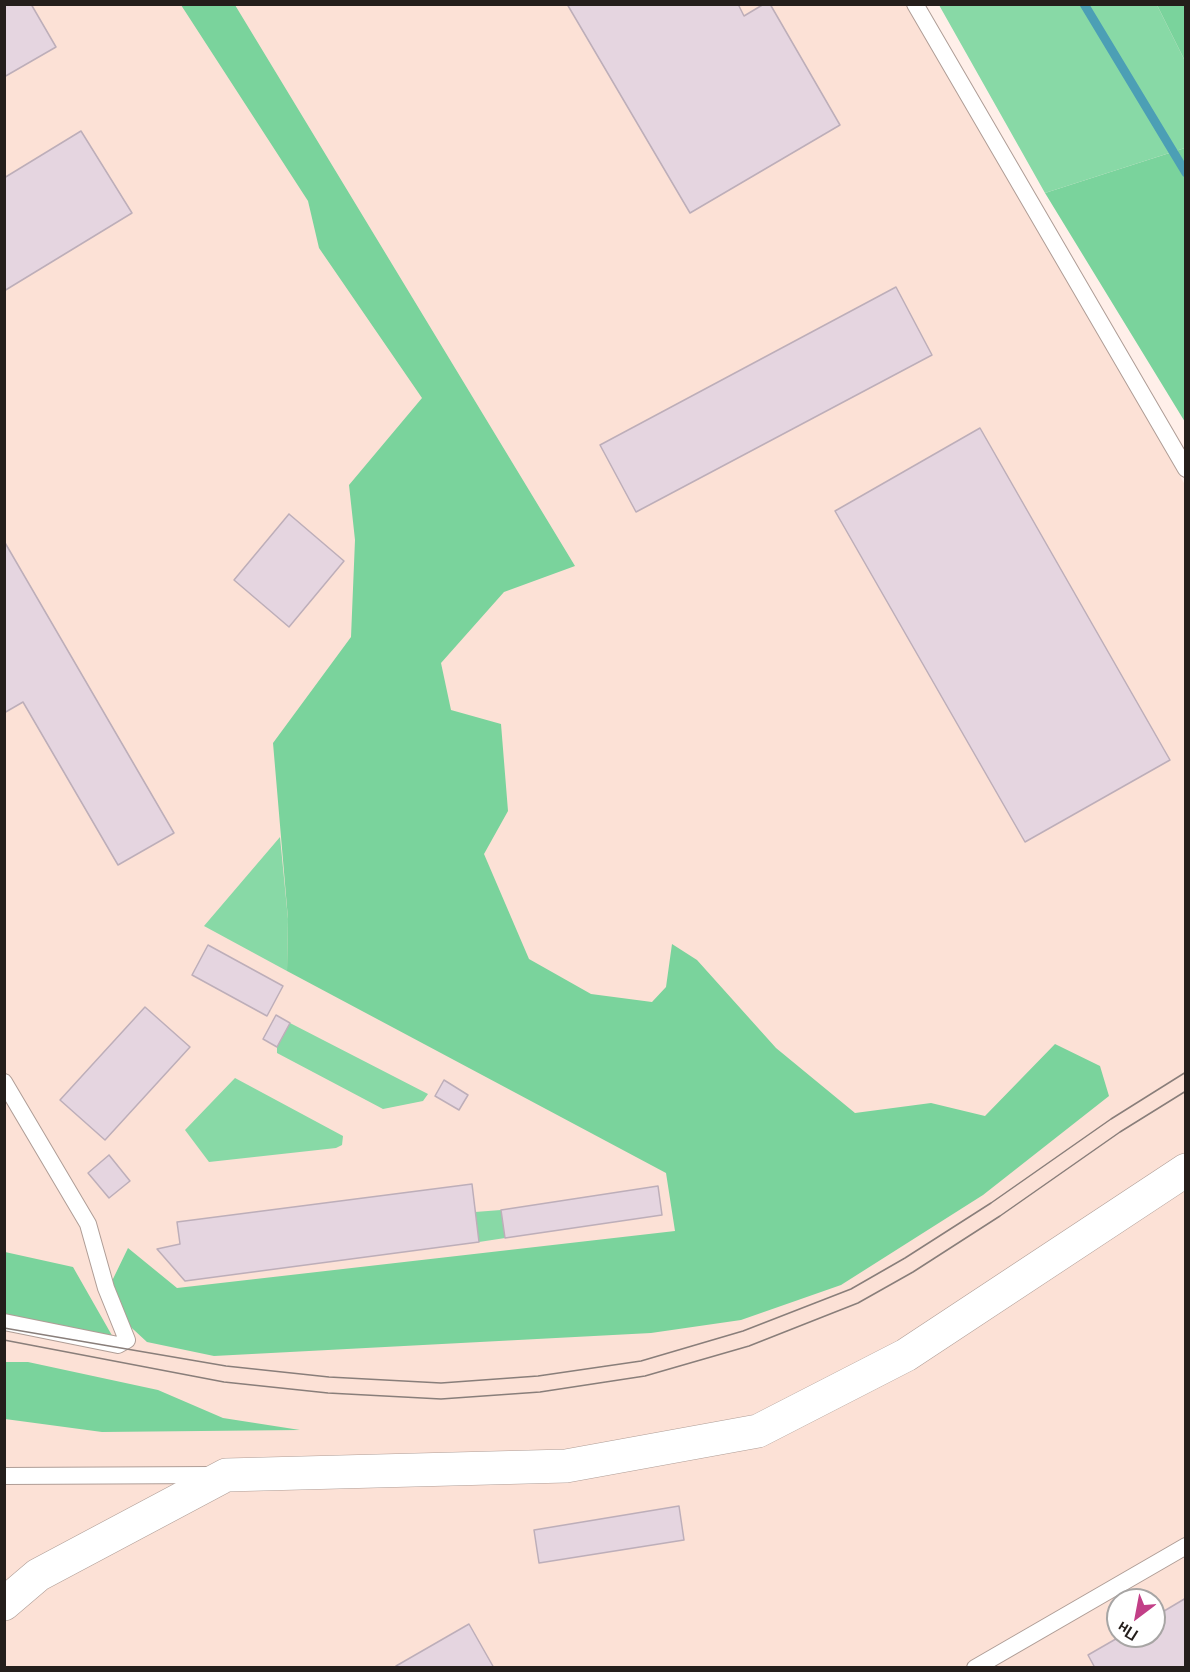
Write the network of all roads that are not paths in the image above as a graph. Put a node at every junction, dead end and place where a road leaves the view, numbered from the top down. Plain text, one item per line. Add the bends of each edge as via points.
1 (915, 4) edge
2 (1185, 469) edge
3 (4, 1082) edge
4 (1185, 1170) edge
5 (4, 1322) edge
6 (226, 1475) junction
7 (4, 1476) edge
8 (1185, 1546) edge
9 (4, 1604) edge
10 (975, 1668) edge

1 - 2 lane
3 - 5 lane via 88,1224 106,1288 127,1340 118,1345
4 - 6 street via 906,1355 758,1431 566,1466
6 - 7 lane
6 - 9 street via 38,1575
8 - 10 lane

